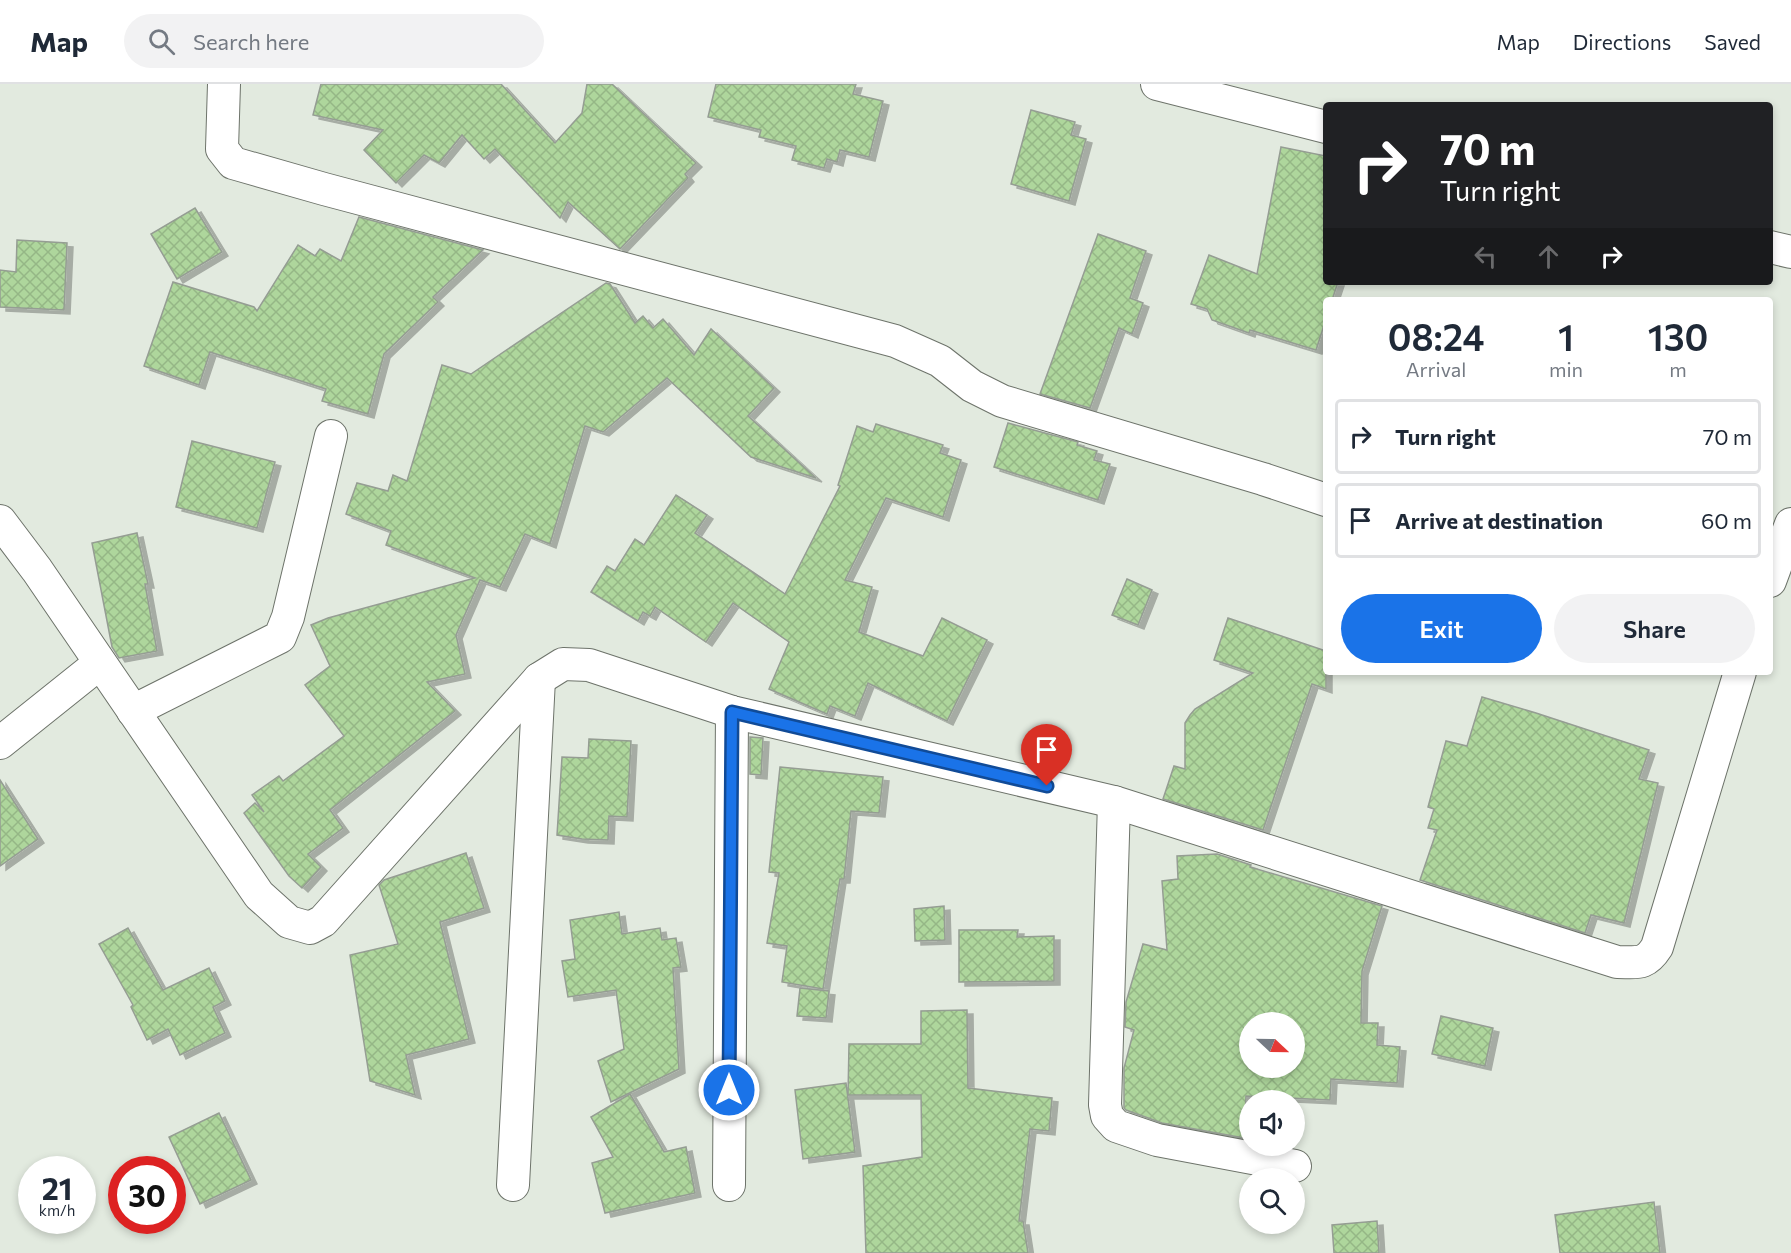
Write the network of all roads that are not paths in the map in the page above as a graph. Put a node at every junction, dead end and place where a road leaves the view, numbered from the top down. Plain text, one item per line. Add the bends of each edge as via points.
1 (224, 84) edge
2 (1157, 84) edge
3 (1323, 126) edge
4 (1773, 248) edge
5 (1791, 252) edge
6 (331, 436) dead end
7 (1323, 499) edge
8 (0, 521) edge
9 (1791, 524) edge
10 (1773, 572) edge
11 (100, 663) junction
12 (1739, 675) edge
13 (539, 679) junction
14 (133, 711) junction
15 (732, 712) junction
16 (0, 743) edge
17 (1114, 802) junction
18 (1295, 1166) dead end
19 (513, 1185) dead end
20 (729, 1185) dead end

1 - 7 street via 222,149 233,163 895,340 940,361 972,386 1002,401
2 - 3 street
4 - 5 street
6 - 14 street via 280,637
8 - 11 street
9 - 10 street
11 - 14 street
11 - 16 street
12 - 17 street via 1657,947 1642,962 1617,962
13 - 14 street via 323,921 310,928 289,922 259,895
13 - 15 street via 563,664 589,665
13 - 19 street
15 - 17 street
15 - 20 street
17 - 18 street via 1107,1116 1116,1126 1157,1140

